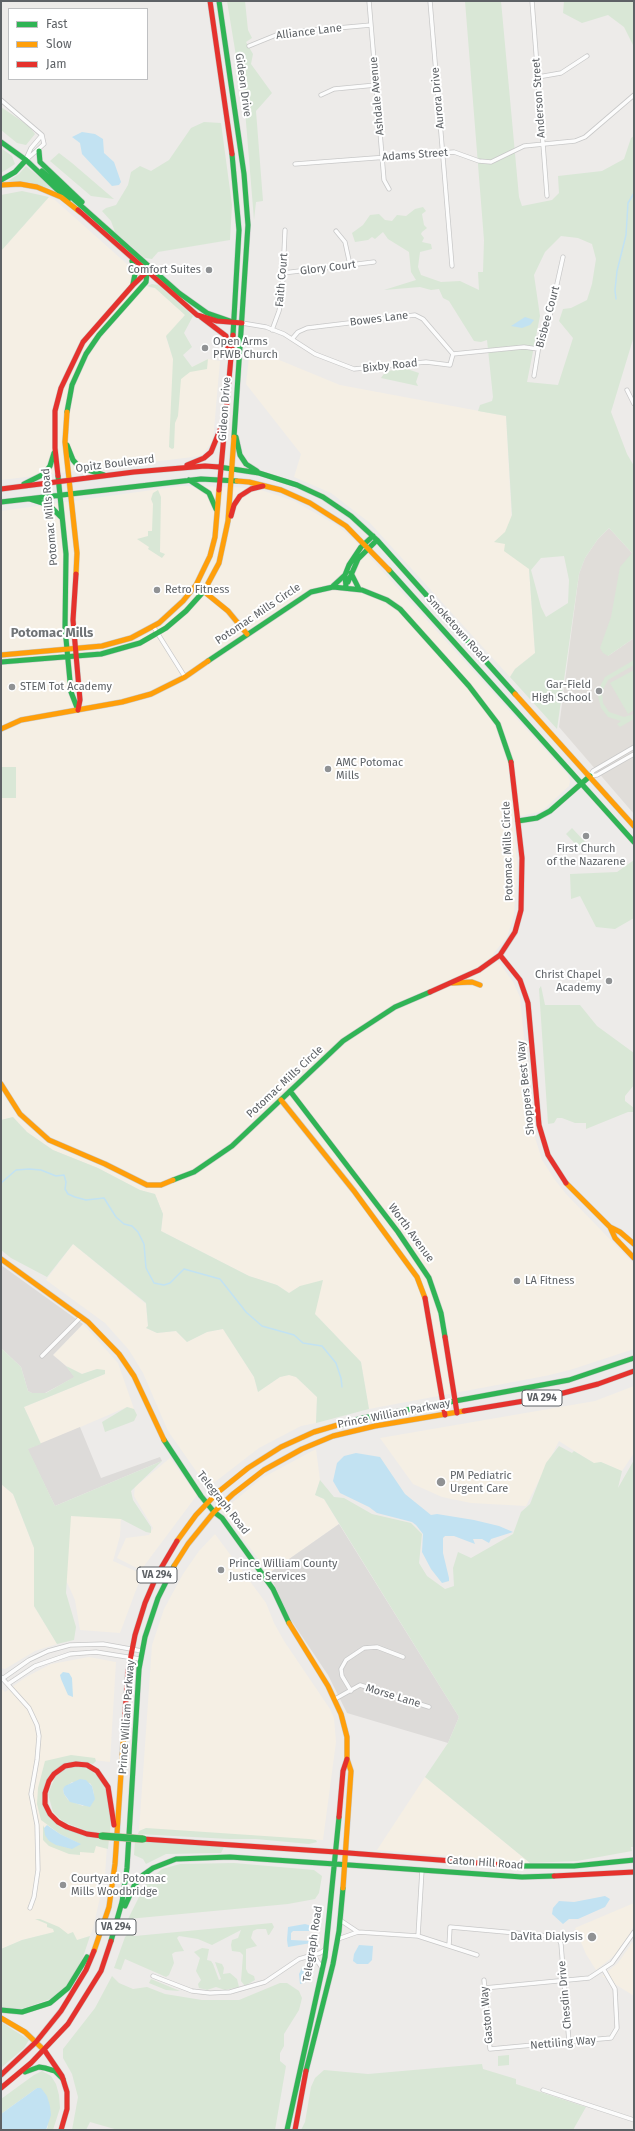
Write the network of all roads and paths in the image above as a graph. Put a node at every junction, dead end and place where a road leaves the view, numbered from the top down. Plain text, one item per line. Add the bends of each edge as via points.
1 (210, 1) edge
2 (219, 1) edge
3 (369, 1) edge
4 (430, 1) edge
5 (532, 1) edge
6 (371, 25) junction
7 (249, 46) dead end
8 (587, 56) dead end
9 (538, 77) junction
10 (376, 85) junction
11 (320, 95) dead end
12 (634, 95) edge
13 (1, 100) edge
14 (236, 112) junction
15 (227, 114) junction
16 (42, 135) junction
17 (1, 142) edge
18 (543, 144) junction
19 (39, 151) junction
20 (442, 152) junction
21 (382, 157) junction
22 (26, 160) junction
23 (295, 164) dead end
24 (1, 180) edge
25 (1, 184) edge
26 (390, 189) dead end
27 (547, 196) dead end
28 (80, 212) junction
29 (94, 216) junction
30 (285, 230) dead end
31 (336, 231) dead end
32 (130, 258) junction
33 (562, 258) dead end
34 (374, 262) dead end
35 (350, 266) junction
36 (452, 266) dead end
37 (149, 271) junction
38 (283, 273) junction
39 (133, 285) junction
40 (197, 315) junction
41 (234, 322) junction
42 (242, 323) junction
43 (272, 330) junction
44 (292, 339) junction
45 (538, 349) junction
46 (453, 354) junction
47 (230, 356) junction
48 (534, 376) dead end
49 (627, 390) dead end
50 (634, 404) edge
51 (225, 420) junction
52 (234, 431) junction
53 (65, 442) junction
54 (55, 448) junction
55 (184, 466) junction
56 (221, 466) junction
57 (232, 468) junction
58 (259, 473) junction
59 (107, 476) junction
60 (220, 479) junction
61 (70, 480) junction
62 (188, 480) junction
63 (231, 480) junction
64 (58, 482) junction
65 (265, 485) junction
66 (16, 487) junction
67 (1, 489) edge
68 (71, 494) junction
69 (60, 495) junction
70 (29, 499) junction
71 (1, 502) edge
72 (217, 511) junction
73 (63, 519) junction
74 (227, 526) junction
75 (375, 538) junction
76 (367, 545) junction
77 (348, 574) junction
78 (196, 585) junction
79 (330, 587) junction
80 (346, 587) junction
81 (358, 589) junction
82 (204, 591) junction
83 (153, 626) junction
84 (158, 634) junction
85 (247, 634) junction
86 (67, 649) junction
87 (76, 652) junction
88 (1, 655) edge
89 (68, 657) junction
90 (1, 662) edge
91 (493, 669) junction
92 (485, 676) junction
93 (185, 677) junction
94 (78, 710) junction
95 (2, 727) edge
96 (634, 747) edge
97 (634, 754) edge
98 (590, 776) junction
99 (581, 783) junction
100 (518, 822) junction
101 (634, 826) edge
102 (634, 842) edge
103 (500, 955) junction
104 (449, 983) junction
105 (480, 985) dead end
106 (1, 1084) edge
107 (290, 1091) junction
108 (282, 1100) junction
109 (610, 1227) junction
110 (634, 1244) edge
111 (1, 1258) edge
112 (634, 1258) edge
113 (81, 1317) junction
114 (42, 1356) dead end
115 (634, 1358) edge
116 (634, 1371) edge
117 (455, 1402) junction
118 (443, 1404) junction
119 (457, 1413) junction
120 (445, 1415) junction
121 (207, 1504) junction
122 (214, 1512) junction
123 (132, 1649) junction
124 (142, 1652) junction
125 (130, 1657) junction
126 (403, 1657) dead end
127 (141, 1659) junction
128 (2, 1678) edge
129 (8, 1684) junction
130 (351, 1691) junction
131 (336, 1699) junction
132 (430, 1707) dead end
133 (348, 1759) junction
134 (117, 1842) junction
135 (336, 1852) junction
136 (346, 1853) junction
137 (634, 1860) edge
138 (335, 1864) junction
139 (345, 1865) junction
140 (422, 1870) junction
141 (634, 1872) edge
142 (30, 1908) dead end
143 (340, 1920) junction
144 (358, 1932) junction
145 (634, 1932) edge
146 (100, 1935) junction
147 (418, 1936) junction
148 (338, 1939) junction
149 (112, 1942) junction
150 (449, 1946) junction
151 (326, 1949) junction
152 (477, 1955) dead end
153 (309, 1956) junction
154 (323, 1968) junction
155 (604, 1970) junction
156 (153, 1976) dead end
157 (484, 1980) dead end
158 (320, 1982) junction
159 (564, 1982) junction
160 (328, 1983) junction
161 (484, 1988) junction
162 (1, 2010) edge
163 (1, 2018) edge
164 (36, 2042) junction
165 (569, 2042) junction
166 (490, 2049) joint
167 (45, 2051) junction
168 (21, 2073) junction
169 (1, 2075) edge
170 (64, 2079) junction
171 (1, 2088) edge
172 (543, 2090) dead end
173 (634, 2120) edge
174 (61, 2130) edge
175 (287, 2130) edge
176 (295, 2130) edge

1 - 15 main road, Gideon Drive
2 - 14 main road, Gideon Drive
3 - 6 street, Ashdale Avenue
4 - 20 street, Aurora Drive
5 - 9 street, Anderson Street
6 - 7 street, Alliance Lane via 281,33
6 - 10 street, Ashdale Avenue
8 - 9 street via 561,73
9 - 18 street, Anderson Street
10 - 11 street via 334,89
10 - 21 street, Ashdale Avenue
12 - 18 street, Adams Street via 585,137 575,141
13 - 16 street
14 - 15 main road
14 - 42 main road, Gideon Drive via 248,225
15 - 41 main road, Gideon Drive via 238,201 239,248
16 - 19 street via 44,144
16 - 22 street via 31,148
17 - 22 main road
18 - 20 street, Adams Street via 524,146 490,162 479,161 460,152
18 - 27 street, Anderson Street
19 - 22 street
19 - 29 main road via 40,162 76,195
20 - 21 street, Adams Street
20 - 36 street, Aurora Drive
21 - 23 street, Adams Street
21 - 26 street, Ashdale Avenue via 384,180
22 - 24 main road via 15,172
22 - 28 main road
22 - 29 main road via 56,182
25 - 28 main road via 37,187 61,197
28 - 32 main road
29 - 37 main road
30 - 38 street, Faith Court
31 - 35 street via 345,242
32 - 37 main road
32 - 39 main road via 134,270
33 - 45 street, Bisbee Court via 549,320 541,331
34 - 35 street, Glory Court
35 - 38 street, Glory Court
37 - 39 main road, Potomac Mills Road
37 - 40 main road
37 - 41 main road via 200,309
37 - 53 main road, Potomac Mills Road via 146,282 99,335 79,368 69,397
38 - 43 street, Faith Court via 280,306
39 - 54 main road, Potomac Mills Road via 90,332 69,369 61,388 56,411
40 - 41 main road via 217,321
40 - 47 main road via 226,336
41 - 42 main road
41 - 47 main road, Gideon Drive
42 - 43 street, Bixby Road
42 - 52 main road, Gideon Drive
43 - 44 street, Bixby Road
44 - 46 street, Bixby Road via 315,354 347,368 359,370 426,362 450,365
44 - 46 street, Bowes Lane via 298,332 307,328 415,314 423,319
45 - 46 street via 524,347
45 - 48 street, Bisbee Court
47 - 51 main road, Gideon Drive
49 - 50 street
51 - 55 main road via 211,452 204,458
51 - 56 main road, Gideon Drive
52 - 57 main road, Gideon Drive
52 - 58 main road via 240,455 246,464
53 - 59 main road via 73,460 80,468
53 - 61 main road, Potomac Mills Road
54 - 64 main road, Potomac Mills Road
54 - 66 main road via 50,466 44,474
55 - 56 main road, Opitz Boulevard
55 - 59 main road, Opitz Boulevard
56 - 57 main road, Opitz Boulevard
56 - 60 main road, Gideon Drive
57 - 58 main road, Smoketown Road
57 - 63 main road, Gideon Drive
58 - 75 main road, Smoketown Road via 297,485 323,497 351,516
59 - 61 main road, Opitz Boulevard
60 - 62 main road
60 - 63 main road
60 - 72 main road, Gideon Drive
61 - 64 main road, Opitz Boulevard
61 - 68 main road, Potomac Mills Road
62 - 68 main road
62 - 72 main road via 209,492
63 - 65 main road, Smoketown Road
63 - 74 main road, Gideon Drive
64 - 66 main road, Opitz Boulevard
64 - 69 main road, Potomac Mills Road
65 - 74 main road via 240,496 234,504
65 - 76 main road, Smoketown Road via 296,496 323,510
66 - 67 main road, Opitz Boulevard
68 - 69 main road
68 - 87 main road, Potomac Mills Road via 77,553 73,604
69 - 70 main road
69 - 73 main road, Potomac Mills Road
70 - 71 main road
70 - 73 main road via 49,505
72 - 78 main road, Gideon Drive via 213,546
73 - 86 main road, Potomac Mills Road
74 - 82 main road, Gideon Drive via 218,563
75 - 76 main road
75 - 91 main road, Smoketown Road
76 - 77 main road via 353,558
76 - 92 main road, Smoketown Road
77 - 79 main road
77 - 80 main road
77 - 81 main road
78 - 82 main road
78 - 83 main road, Gideon Drive via 183,601
79 - 80 main road, Potomac Mills Circle
79 - 85 main road, Potomac Mills Circle via 301,598
80 - 81 main road, Potomac Mills Circle
81 - 100 main road, Potomac Mills Circle via 379,596 400,609 491,713 505,738 512,762
82 - 84 main road, Gideon Drive via 186,611
82 - 85 main road via 234,616
83 - 84 street
83 - 87 main road, Gideon Drive via 116,643
84 - 87 main road, Gideon Drive via 117,651
84 - 93 street
85 - 93 main road, Potomac Mills Circle
86 - 87 main road, Gideon Drive
86 - 88 main road, Gideon Drive
86 - 89 main road, Potomac Mills Road
87 - 89 main road, Gideon Drive
87 - 94 main road, Potomac Mills Road via 80,698
89 - 90 main road, Gideon Drive
89 - 94 main road, Potomac Mills Road via 73,701
91 - 92 main road
91 - 98 main road, Smoketown Road
92 - 99 main road, Smoketown Road
93 - 94 main road, Potomac Mills Circle via 137,698
94 - 95 main road, Potomac Mills Circle via 21,720
96 - 98 street via 593,771
97 - 98 street via 597,775
98 - 99 main road
98 - 101 main road, Smoketown Road
99 - 100 main road via 544,814
99 - 102 main road, Smoketown Road
100 - 103 main road, Potomac Mills Circle via 522,858 521,910 515,932
103 - 104 main road, Potomac Mills Circle via 479,970
103 - 109 main road, Shoppers Best Way via 520,980 528,1003 538,1111 544,1145 552,1164 564,1181
104 - 105 main road via 469,982
104 - 107 main road, Potomac Mills Circle via 395,1007 366,1024 343,1041
106 - 108 main road, Potomac Mills Circle via 20,1114 49,1140 110,1166 136,1181 154,1185 181,1178 215,1159
107 - 108 main road, Potomac Mills Circle
107 - 117 main road, Worth Avenue via 398,1232 429,1278 441,1313
108 - 118 main road, Worth Avenue via 417,1277 427,1303
109 - 110 main road, Shoppers Best Way
109 - 112 main road, Shoppers Best Way via 615,1238
111 - 113 main road, Telegraph Road
113 - 114 street
113 - 121 main road, Telegraph Road via 110,1343 129,1369 165,1442
115 - 117 main road, Prince William Parkway / VA 294 via 568,1380
116 - 119 main road, Prince William Parkway / VA 294 via 598,1384 548,1397
117 - 118 main road, Prince William Parkway / VA 294
117 - 119 main road, Worth Avenue
118 - 120 main road, Worth Avenue
118 - 121 main road, Prince William Parkway / VA 294 via 351,1420 296,1439 248,1468
119 - 120 main road, Prince William Parkway / VA 294
120 - 122 main road, Prince William Parkway / VA 294 via 368,1428 317,1442 264,1470
121 - 122 main road, Telegraph Road
121 - 123 main road, Prince William Parkway / VA 294 via 179,1538 157,1575 141,1614
122 - 124 main road, Prince William Parkway / VA 294 via 172,1569 150,1620
122 - 131 main road, Telegraph Road via 222,1518 273,1589 300,1645
123 - 124 street
123 - 125 main road, Prince William Parkway / VA 294
123 - 128 street via 93,1644 61,1647 29,1660
124 - 127 main road, Prince William Parkway / VA 294
125 - 127 street
125 - 129 street via 96,1652 70,1654 35,1666
125 - 134 main road, Prince William Parkway / VA 294
126 - 130 street via 377,1647 364,1648 346,1660 341,1672
127 - 149 main road, Prince William Parkway / VA 294 via 127,1868
128 - 129 street
129 - 142 street via 32,1713 39,1740 31,1794 37,1825 38,1870
130 - 131 street, Morse Lane
130 - 132 street, Morse Lane via 360,1685
131 - 133 main road, Telegraph Road via 345,1725
133 - 135 main road, Telegraph Road via 342,1771
133 - 136 main road, Telegraph Road via 351,1771
134 - 135 main road, Caton Hill Road, bridge via 111,1800 102,1776 82,1764 70,1764 60,1769 48,1781 45,1804 58,1822 87,1834 102,1836 142,1839
134 - 146 main road, Prince William Parkway / VA 294 via 112,1886
135 - 136 main road, Caton Hill Road
135 - 138 main road, Telegraph Road
136 - 137 main road, Caton Hill Road via 523,1866 574,1866
136 - 139 main road, Telegraph Road
138 - 139 main road, Caton Hill Road
138 - 149 main road, Caton Hill Road via 230,1857 183,1858 168,1861 148,1871 134,1886
138 - 151 main road, Telegraph Road
139 - 140 main road, Caton Hill Road
139 - 143 main road, Telegraph Road
140 - 141 main road, Caton Hill Road via 545,1877
140 - 147 street
143 - 144 street
143 - 148 main road, Telegraph Road
144 - 147 street
144 - 148 street
145 - 155 street via 616,1959
146 - 162 main road via 75,1978 56,1999 30,2010
146 - 164 main road, Prince William Parkway / VA 294 via 86,1970 70,1998
147 - 150 street
148 - 160 main road, Telegraph Road
149 - 167 main road, Prince William Parkway / VA 294 via 80,2008
150 - 152 street
150 - 159 street, Chesdin Drive via 450,1927 557,1937 561,1942
151 - 153 street
151 - 154 main road, Telegraph Road
153 - 154 street via 316,1959
153 - 156 street via 299,1959 264,1982 230,1992 192,1991
154 - 158 main road, Telegraph Road
155 - 159 street via 584,1979
155 - 165 street, Nettiling Way via 615,1989 616,2030 611,2038
157 - 161 street, Gaston Way
158 - 160 main road
158 - 175 main road, Telegraph Road
159 - 161 street
159 - 165 street, Chesdin Drive
160 - 176 main road, Telegraph Road via 304,2079
161 - 166 street, Gaston Way
163 - 164 main road via 16,2025
164 - 167 main road
164 - 169 main road, Prince William Parkway / VA 294
165 - 166 street, Nettiling Way
167 - 168 main road, Prince William Parkway / VA 294
167 - 170 main road
168 - 170 main road via 35,2068 45,2068 55,2071
168 - 171 main road, Prince William Parkway / VA 294
170 - 174 main road via 68,2100
172 - 173 street

